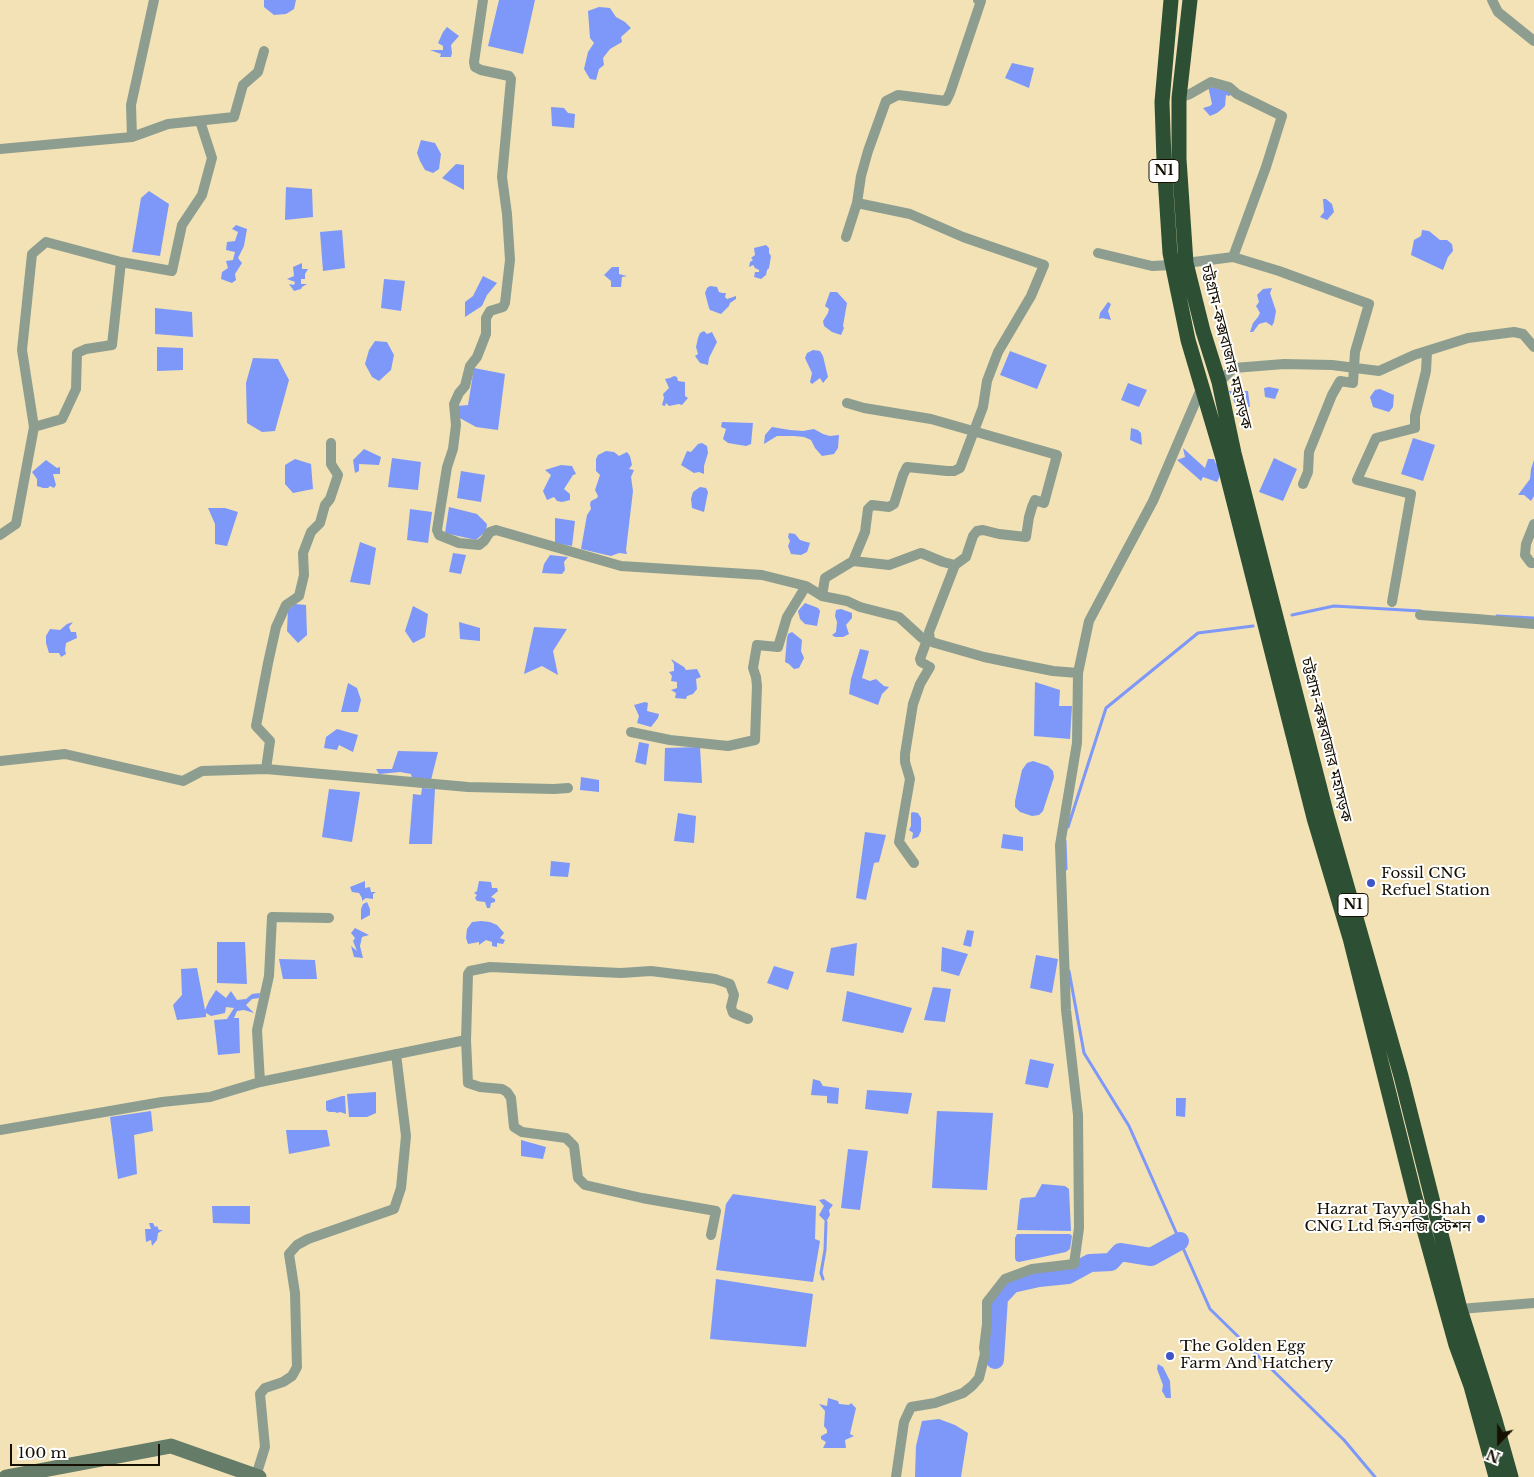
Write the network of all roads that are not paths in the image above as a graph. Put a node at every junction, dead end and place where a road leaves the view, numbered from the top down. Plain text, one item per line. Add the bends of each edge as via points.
1 (154, 0) edge
2 (483, 0) edge
3 (980, 0) edge
4 (1171, 0) edge
5 (1190, 0) edge
6 (1492, 0) edge
7 (1534, 41) edge
8 (264, 51) dead end
9 (1179, 98) junction
10 (200, 121) junction
11 (132, 137) junction
12 (0, 149) edge
13 (857, 202) junction
14 (846, 237) dead end
15 (1098, 254) dead end
16 (1233, 257) junction
17 (121, 262) junction
18 (1179, 264) junction
19 (1534, 347) edge
20 (1427, 352) junction
21 (1353, 368) junction
22 (1218, 382) junction
23 (1202, 389) junction
24 (847, 403) dead end
25 (34, 427) junction
26 (973, 432) junction
27 (331, 443) dead end
28 (1303, 484) dead end
29 (1534, 524) edge
30 (0, 535) edge
31 (853, 561) junction
32 (1534, 563) edge
33 (955, 564) junction
34 (806, 586) junction
35 (822, 596) junction
36 (1392, 602) dead end
37 (1420, 615) dead end
38 (1534, 624) edge
39 (929, 641) junction
40 (1078, 673) junction
41 (631, 732) dead end
42 (0, 761) edge
43 (266, 769) junction
44 (568, 788) dead end
45 (914, 863) dead end
46 (330, 918) dead end
47 (748, 1019) dead end
48 (466, 1040) junction
49 (396, 1054) junction
50 (260, 1082) junction
51 (0, 1130) edge
52 (711, 1236) dead end
53 (1534, 1303) edge
54 (1460, 1308) junction
55 (54, 1472) edge
56 (258, 1476) edge
57 (6, 1477) edge
58 (896, 1477) edge
59 (1496, 1477) edge
60 (1511, 1477) edge

1 - 11 street via 131,105
2 - 34 street via 475,66 511,79 502,177 510,260 506,303 503,308 490,311 486,318 486,334 470,366 465,386 454,404 456,425 437,530 439,534 459,543 479,545 496,530 621,566 762,575
3 - 13 street via 946,101 898,95 886,101 868,151
4 - 18 highway, চট্টগ্রাম-কক্সবাজার মহাসড়ক / N1 via 1162,102 1164,161
5 - 9 highway, চট্টগ্রাম-কক্সবাজার মহাসড়ক / N1
6 - 7 street via 1498,12
8 - 10 street via 258,72 243,85 234,117
9 - 16 street via 1211,82 1230,88 1282,116
9 - 18 highway, চট্টগ্রাম-কক্সবাজার মহাসড়ক / N1
10 - 11 street via 168,124
10 - 17 street via 212,158 202,195 182,225 172,271
11 - 12 street
13 - 14 street
13 - 26 street via 910,214 963,237 1044,265 1031,296 998,352
15 - 18 street via 1152,266
16 - 18 street
16 - 21 street via 1369,304
17 - 25 street via 112,345 77,353 76,389 62,419
17 - 25 street via 46,242 32,254 22,350
18 - 22 highway, চট্টগ্রাম-কক্সবাজার মহাসড়ক / N1
18 - 23 highway, চট্টগ্রাম-কক্সবাজার মহাসড়ক / N1 via 1188,340
19 - 20 street via 1523,334 1514,332 1468,338
20 - 21 street via 1380,371
20 - 36 street via 1415,428 1376,438 1358,480 1411,494
21 - 22 street via 1284,364 1234,368
21 - 28 street via 1352,383 1340,381 1332,395 1309,452 1308,472
22 - 54 highway, চট্টগ্রাম-কক্সবাজার মহাসড়ক / N1 via 1327,816 1401,1076
23 - 40 street via 1153,501 1089,621
23 - 59 highway, চট্টগ্রাম-কক্সবাজার মহাসড়ক / N1 via 1222,455 1314,818 1350,938 1415,1197
24 - 26 street via 931,419
25 - 30 street via 16,524
26 - 31 street via 960,468 947,471 907,467 894,504 888,507 872,505 868,509 865,532
26 - 33 street via 1057,455 1044,503 1035,500 1032,507 1026,537 977,531 966,557
27 - 43 street via 331,464 338,475 320,523 311,532 303,553 304,575 299,596 286,605 276,627 268,663 256,726 270,741
29 - 32 street via 1525,555
31 - 33 street via 889,565 921,553
31 - 35 street via 824,578
33 - 39 street via 929,632
34 - 35 street
34 - 41 street via 787,617 778,647 757,645 753,668 757,686 755,740 728,746
35 - 39 street via 898,617
37 - 38 street
39 - 40 street via 984,657
39 - 45 street via 920,659 930,667 913,704 905,754 910,779 899,842
40 - 58 street via 1077,743 1060,845 1066,1010 1078,1115 1079,1228 1074,1264 1032,1269 1006,1279 987,1302 985,1354 979,1378 963,1393 911,1407 904,1422
42 - 43 street via 64,754 183,781 202,771
43 - 44 street via 468,787
46 - 50 street via 272,917 269,976 257,1030
47 - 48 street via 733,1013 734,995 730,984 716,979 651,971 621,973 490,968 473,970 468,974
48 - 49 street
48 - 52 street via 468,1083 507,1092 511,1098 514,1126 522,1132 566,1138 574,1146 578,1178 585,1185 716,1211
49 - 50 street
49 - 56 street via 406,1136 401,1188 394,1209 308,1239 289,1254 295,1293 297,1367 292,1376 265,1388 260,1394 265,1447
50 - 51 street via 210,1097 162,1102
53 - 54 street
54 - 60 highway, চট্টগ্রাম-কক্সবাজার মহাসড়ক / N1
55 - 56 main road via 171,1446
55 - 57 main road

